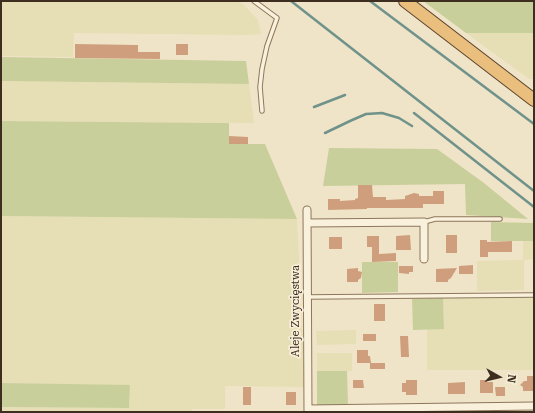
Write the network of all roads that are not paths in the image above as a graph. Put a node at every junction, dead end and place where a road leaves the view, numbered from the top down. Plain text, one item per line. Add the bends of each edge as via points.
1 (254, 1) edge
2 (405, 1) edge
3 (534, 100) edge
4 (262, 111) dead end
5 (307, 210) dead end
6 (500, 219) dead end
7 (424, 222) junction
8 (307, 223) junction
9 (424, 259) dead end
10 (534, 295) edge
11 (307, 297) junction
12 (534, 406) edge
13 (308, 410) edge

1 - 4 lane via 277,18 262,69
2 - 3 highway
5 - 8 street, Aleje Zwycięstwa
6 - 7 lane via 435,219
7 - 8 street
7 - 9 street
8 - 11 street, Aleje Zwycięstwa
10 - 11 lane
11 - 13 street, Aleje Zwycięstwa
12 - 13 street

